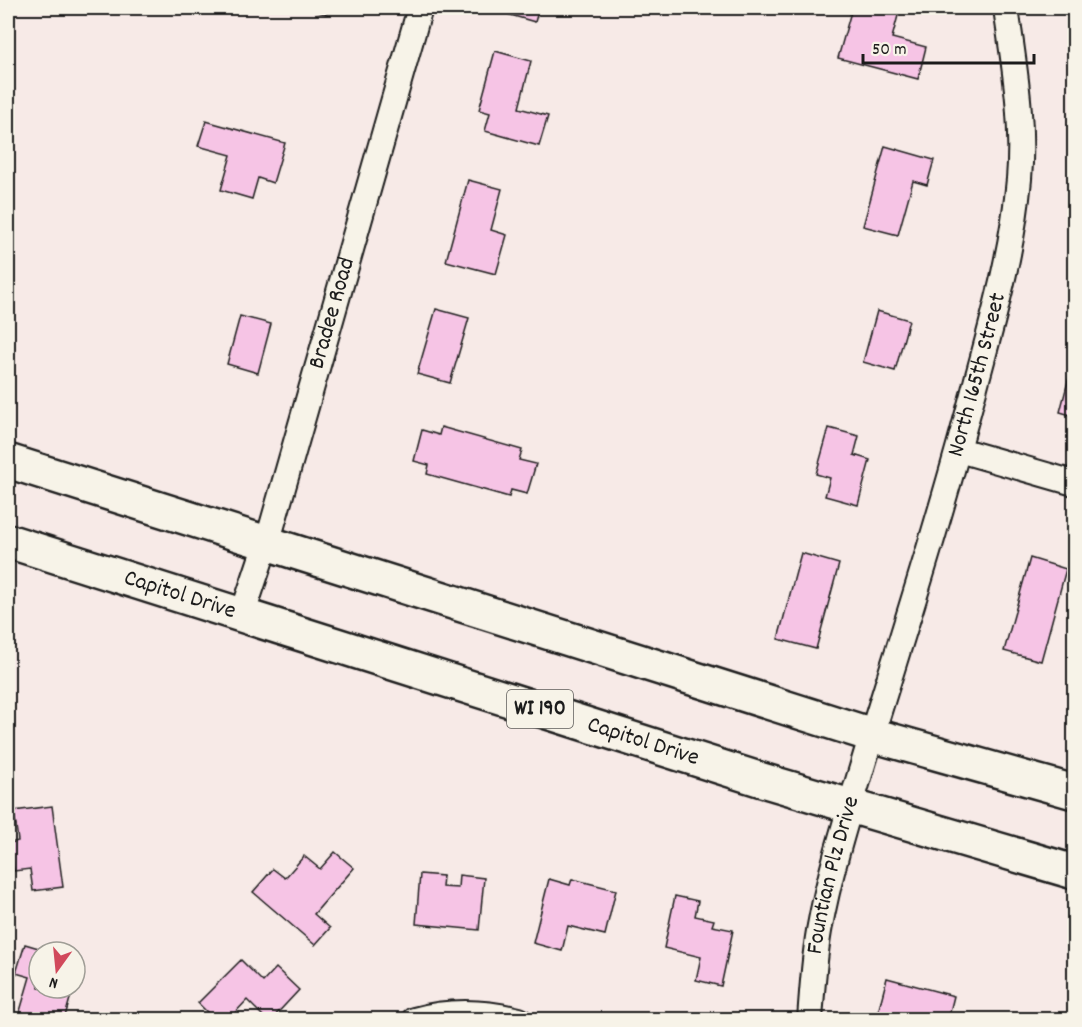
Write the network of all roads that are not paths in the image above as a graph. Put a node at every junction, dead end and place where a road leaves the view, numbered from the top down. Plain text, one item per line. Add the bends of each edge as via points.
1 (420, 8) edge
2 (1006, 8) edge
3 (959, 450) junction
4 (8, 461) edge
5 (1074, 483) edge
6 (8, 541) edge
7 (266, 542) junction
8 (242, 616) junction
9 (872, 735) junction
10 (1074, 792) edge
11 (850, 806) junction
12 (1074, 872) edge
13 (414, 1020) edge
14 (519, 1020) edge
15 (810, 1020) edge

1 - 7 street, Bradee Road
2 - 3 street, North 165th Street via 1018,86 1019,176 1002,284
3 - 5 street
3 - 9 street, North 165th Street
4 - 7 main road
6 - 8 main road, Capitol Drive / WI 190
7 - 8 street, Bradee Road
7 - 9 main road
8 - 11 main road, Capitol Drive / WI 190
9 - 10 main road
9 - 11 street, Fountian Plz Drive
11 - 12 main road, Capitol Drive / WI 190
11 - 15 street, Fountian Plz Drive via 819,929
13 - 14 street via 459,1011

